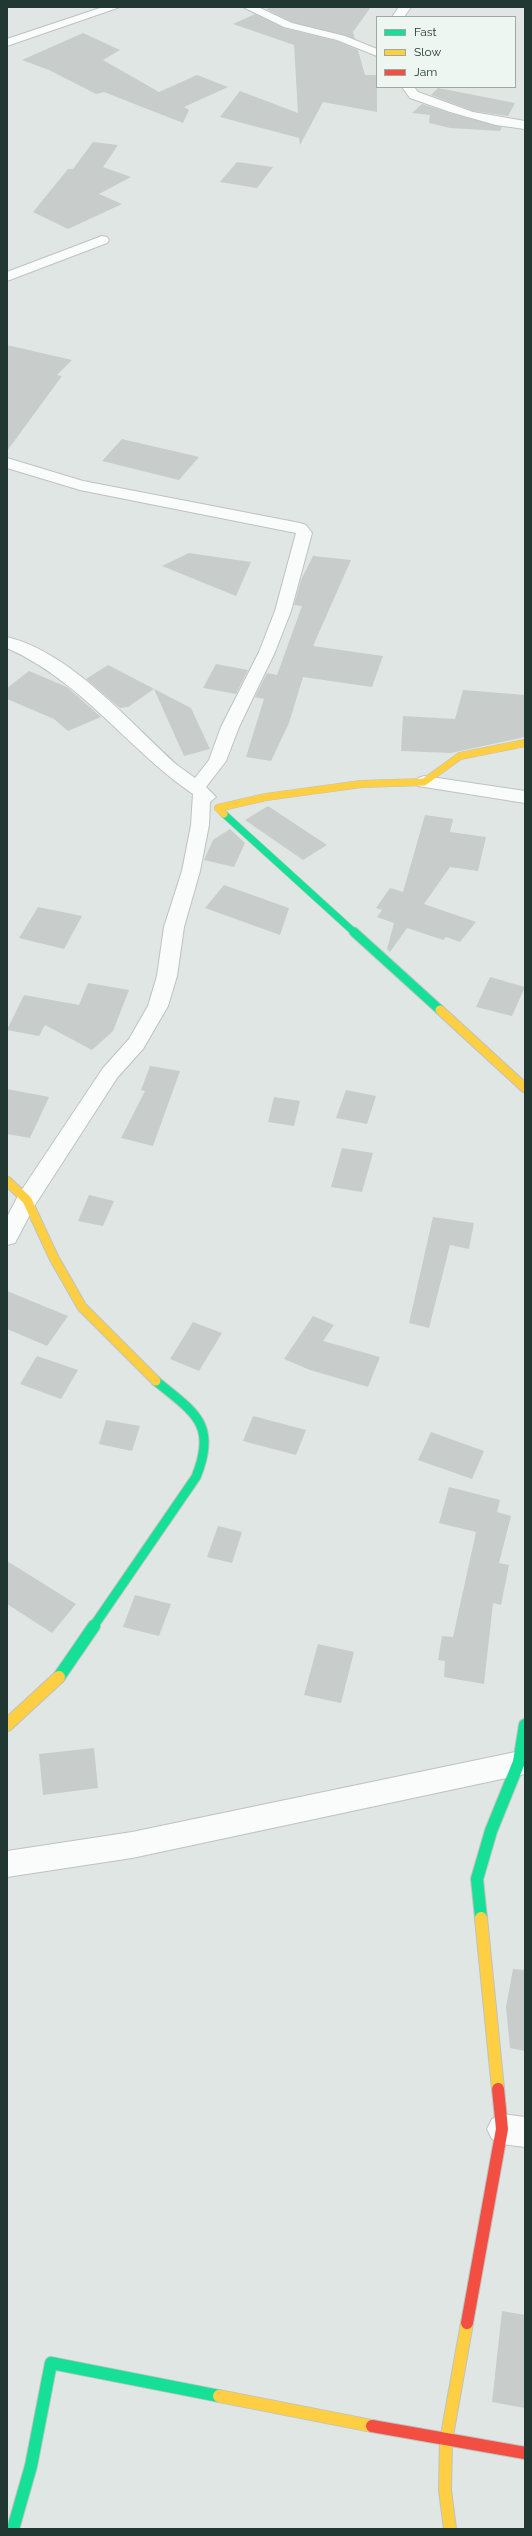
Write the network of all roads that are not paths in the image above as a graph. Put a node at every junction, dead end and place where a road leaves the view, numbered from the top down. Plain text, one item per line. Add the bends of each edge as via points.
1 (114, 7) edge
2 (249, 7) edge
3 (405, 7) edge
4 (399, 16) edge
5 (7, 43) edge
6 (376, 53) edge
7 (409, 88) edge
8 (525, 125) edge
9 (102, 240) dead end
10 (7, 277) edge
11 (7, 463) edge
12 (7, 642) edge
13 (525, 743) edge
14 (424, 782) junction
15 (199, 790) junction
16 (525, 797) edge
17 (218, 808) junction
18 (525, 1088) edge
19 (7, 1181) edge
20 (27, 1200) junction
21 (7, 1238) edge
22 (7, 1725) edge
23 (525, 1725) edge
24 (522, 1762) edge
25 (7, 1864) edge
26 (514, 2130) edge
27 (446, 2442) junction
28 (525, 2453) edge
29 (13, 2529) edge
30 (450, 2529) edge

1 - 5 street
2 - 6 street via 288,25 341,38
3 - 4 street
7 - 8 street via 414,95 471,116
9 - 10 street
11 - 15 street via 80,485 300,528 304,533 283,611 267,652 230,727 217,761
12 - 15 street via 30,651 59,669 115,714 167,766
13 - 14 street via 460,756
14 - 16 street
14 - 17 street via 361,784
15 - 17 street
15 - 20 street via 200,825 191,871 174,928 167,976 158,1006 136,1044 110,1072
17 - 18 street
19 - 20 street
20 - 21 street
20 - 22 street via 54,1258 82,1307 157,1382 196,1414 206,1439 203,1462 196,1477 64,1673
23 - 24 street
24 - 25 street via 132,1845
24 - 26 street via 491,1831 477,1879
26 - 27 street
27 - 28 street
27 - 29 street via 51,2363 31,2466
27 - 30 street via 445,2490

